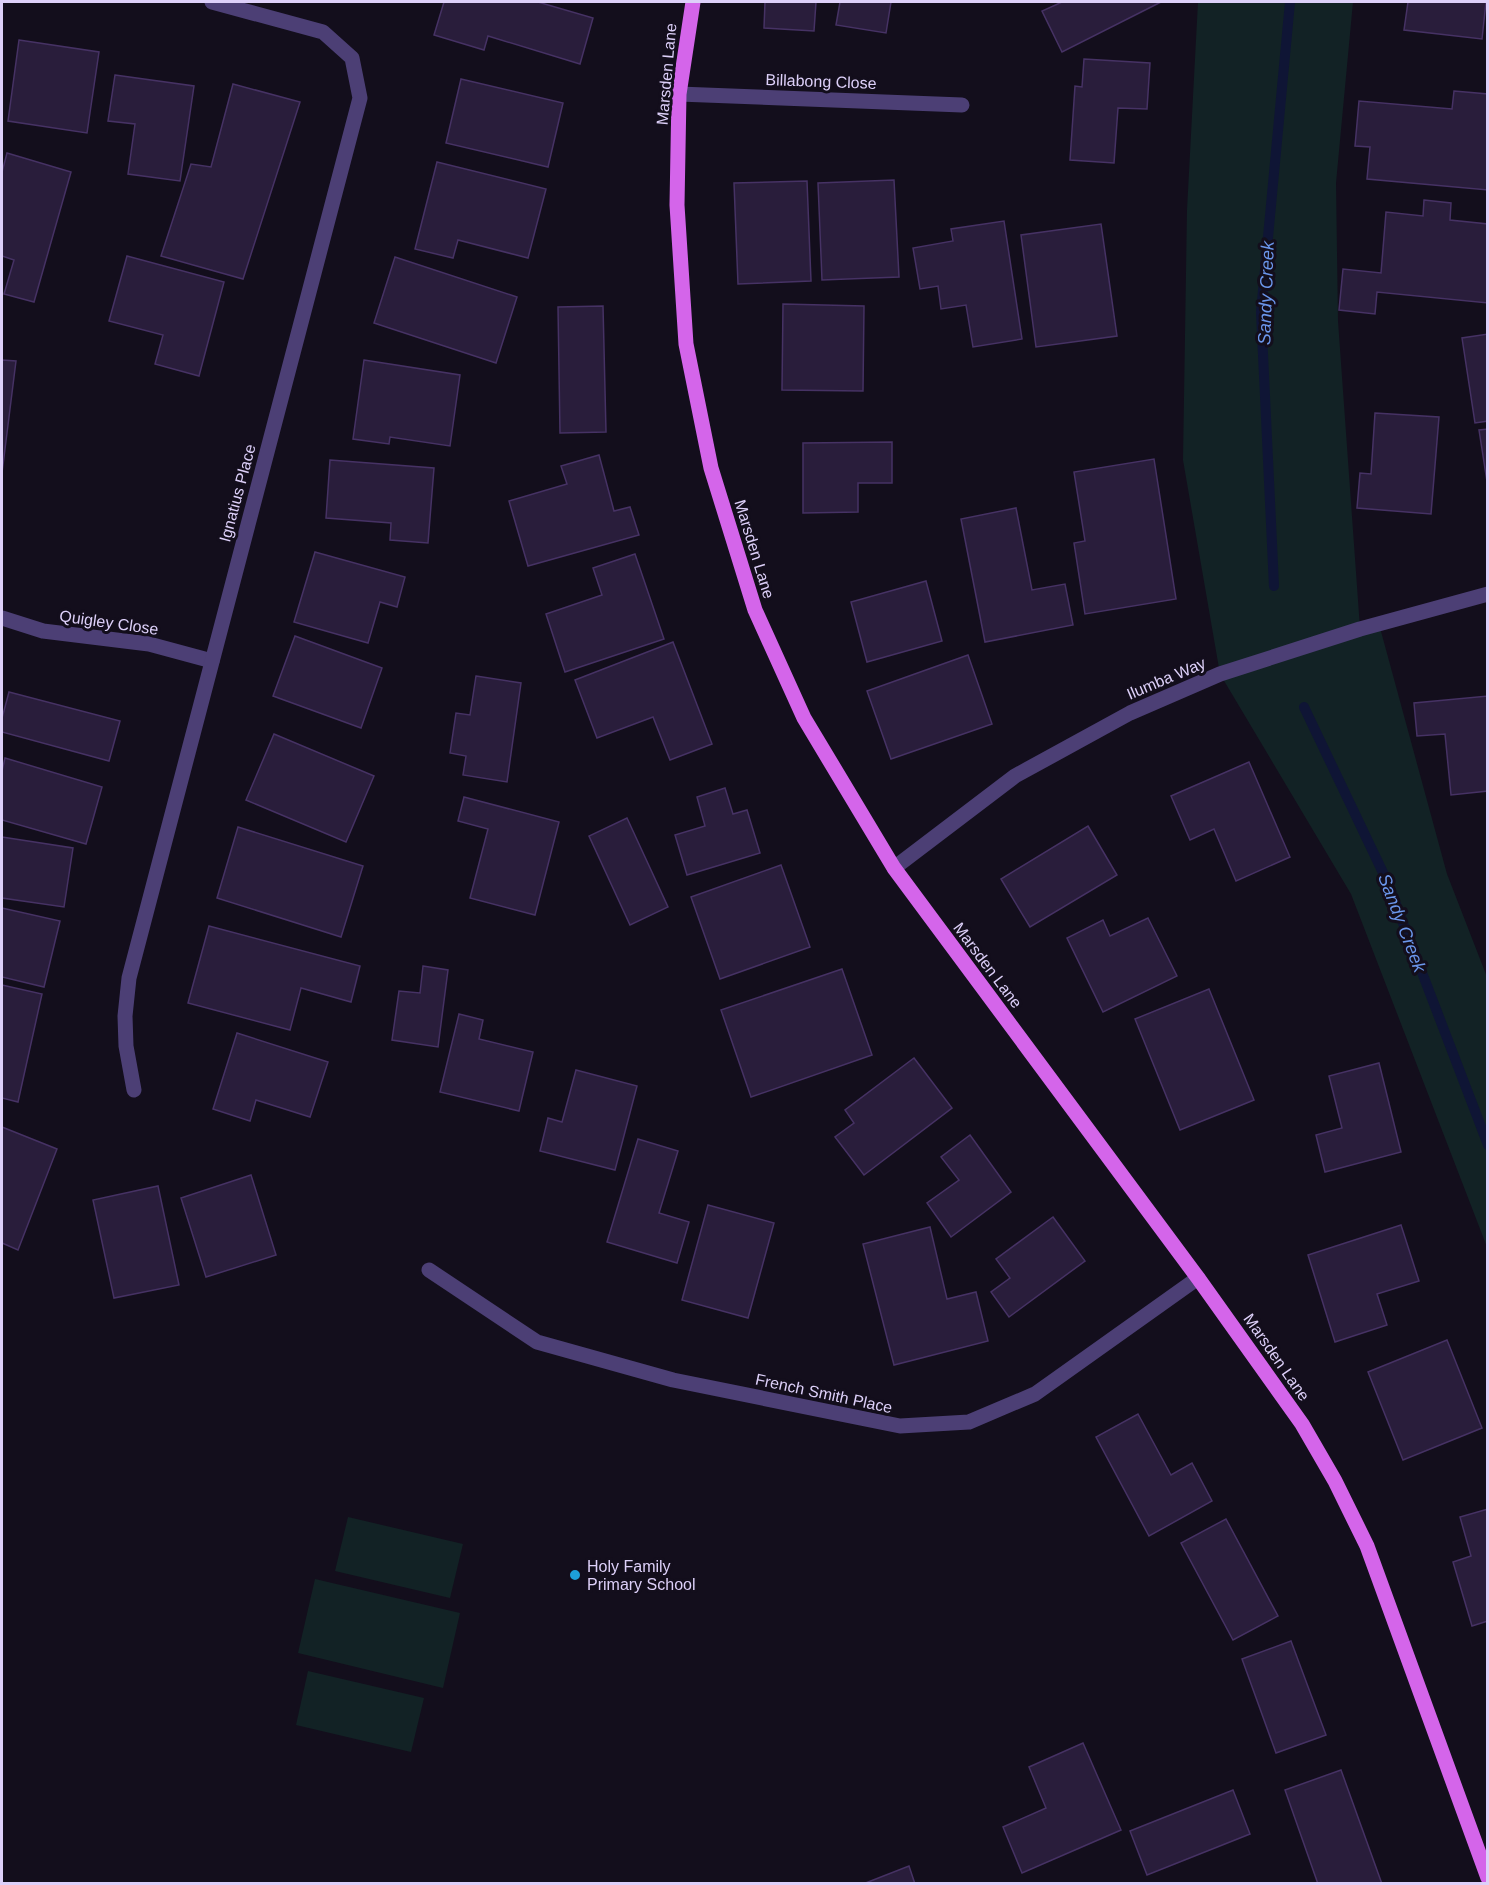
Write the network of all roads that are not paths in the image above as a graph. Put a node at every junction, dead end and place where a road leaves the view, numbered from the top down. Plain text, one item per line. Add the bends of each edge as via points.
1 (212, 2) edge
2 (693, 2) edge
3 (679, 94) junction
4 (962, 105) dead end
5 (1488, 594) edge
6 (2, 618) edge
7 (212, 661) junction
8 (894, 868) junction
9 (134, 1090) dead end
10 (429, 1270) dead end
11 (1198, 1278) junction
12 (1488, 1878) edge

1 - 7 street, Ignatius Place via 323,32 352,58 360,98
2 - 3 main road, Marsden Lane
3 - 4 street, Billabong Close
3 - 8 main road, Marsden Lane via 677,205 686,344 711,468 755,610 774,653 804,718
5 - 8 street, Ilumba Way via 1360,629 1220,674 1130,713 1015,776
6 - 7 street, Quigley Close via 43,631 149,644
7 - 9 street, Ignatius Place via 129,978 126,1046
8 - 11 main road, Marsden Lane
10 - 11 street, French Smith Place via 537,1342 672,1380 900,1426 969,1422 1035,1394
11 - 12 main road, Marsden Lane via 1302,1424 1363,1537

